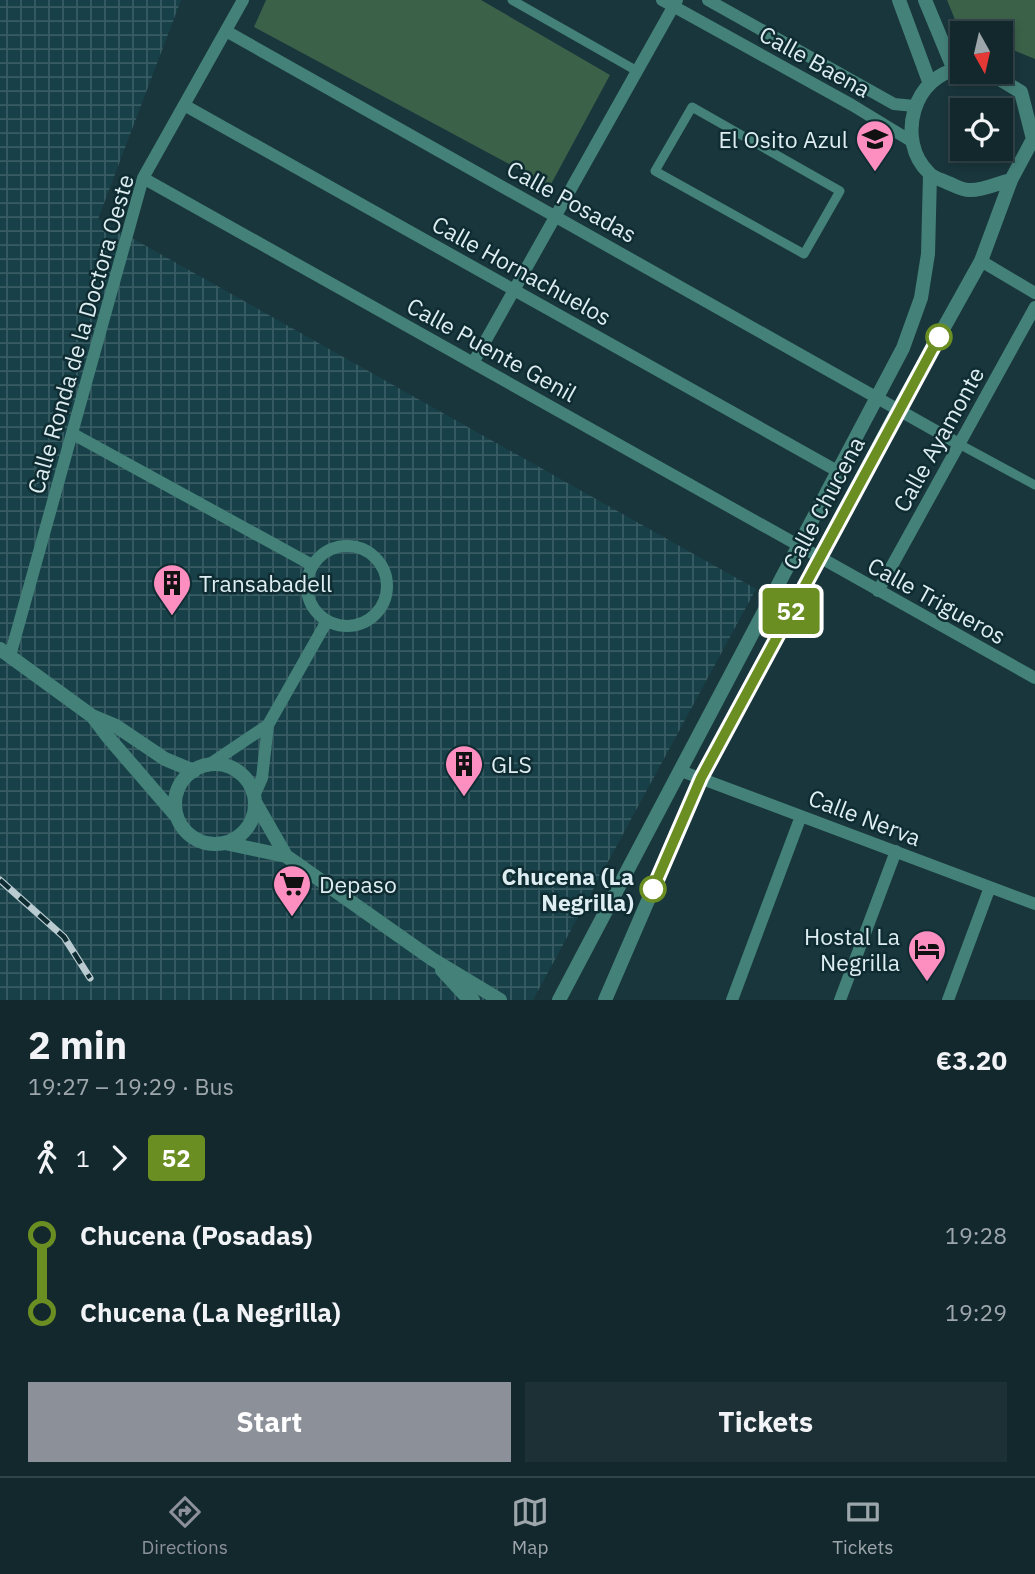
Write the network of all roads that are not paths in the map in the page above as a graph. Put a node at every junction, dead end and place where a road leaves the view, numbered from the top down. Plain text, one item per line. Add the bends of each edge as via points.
1 (243, 0) edge
2 (512, 0) edge
3 (708, 0) edge
4 (899, 0) edge
5 (925, 0) edge
6 (670, 2) edge
7 (226, 31) junction
8 (950, 53) edge
9 (636, 71) junction
10 (950, 74) edge
11 (930, 83) junction
12 (1008, 84) edge
13 (184, 105) junction
14 (914, 106) junction
15 (1034, 139) edge
16 (911, 141) junction
17 (655, 171) joint
18 (930, 174) junction
19 (144, 178) junction
20 (1011, 180) junction
21 (555, 215) junction
22 (981, 261) junction
23 (514, 290) junction
24 (1035, 293) edge
25 (1035, 307) edge
26 (473, 363) junction
27 (878, 397) junction
28 (899, 408) junction
29 (73, 434) junction
30 (958, 444) junction
31 (839, 472) junction
32 (1035, 485) edge
33 (799, 546) junction
34 (819, 558) junction
35 (312, 565) junction
36 (878, 591) junction
37 (327, 621) junction
38 (5, 653) edge
39 (1035, 678) edge
40 (92, 716) junction
41 (268, 725) junction
42 (201, 768) junction
43 (681, 771) junction
44 (701, 778) junction
45 (254, 799) junction
46 (801, 816) junction
47 (178, 818) junction
48 (225, 843) junction
49 (897, 851) junction
50 (286, 856) junction
51 (990, 887) junction
52 (1035, 904) edge
53 (432, 959) junction
54 (473, 1000) edge
55 (500, 1000) edge
56 (559, 1000) edge
57 (605, 1000) edge
58 (732, 1000) edge
59 (840, 1000) edge
60 (948, 1000) edge

1 - 7 street, Calle Ronda de la Doctora Oeste
2 - 9 street
3 - 14 street, Calle Baena via 894,104
4 - 11 street
5 - 8 street
6 - 9 street
6 - 16 street, Calle Baena
7 - 13 street, Calle Ronda de la Doctora Oeste
7 - 21 street, Calle Posadas
9 - 21 street
10 - 11 street
11 - 14 street
12 - 15 street via 1021,92
13 - 19 street, Calle Ronda de la Doctora Oeste
13 - 23 street, Calle Hornachuelos
14 - 16 street
15 - 20 street, Calle Chucena
16 - 18 street
17 - 17 street via 692,107 840,191 804,254
18 - 20 street via 968,191
18 - 27 street, Calle Chucena via 922,298 904,348
19 - 26 street, Calle Puente Genil
19 - 29 street, Calle Ronda de la Doctora Oeste
20 - 22 street, Calle Chucena
21 - 23 street
21 - 27 street, Calle Posadas
22 - 24 street
22 - 28 street, Calle Chucena
23 - 26 street
23 - 31 street, Calle Hornachuelos
25 - 30 street, Calle Ayamonte
26 - 33 street, Calle Puente Genil
27 - 28 street, Calle Posadas
27 - 31 street, Calle Chucena
28 - 30 street, Calle Posadas
28 - 34 street, Calle Chucena
29 - 35 street
29 - 38 street, Calle Ronda de la Doctora Oeste
30 - 32 street
30 - 36 street, Calle Ayamonte
31 - 33 street, Calle Chucena
33 - 34 street, Calle Puente Genil
33 - 43 street, Calle Chucena
34 - 36 street, Calle Trigueros
34 - 44 street, Calle Chucena
35 - 37 street via 307,577 310,602
35 - 37 street via 333,548 346,546 372,555 384,573 386,596 373,616 351,626
36 - 39 street, Calle Trigueros
37 - 41 street
38 - 40 street
40 - 42 street via 116,726 165,759
40 - 47 street
41 - 42 street
41 - 45 street via 262,778
42 - 45 street via 223,766 237,771
42 - 47 street via 183,781 177,793
43 - 44 street, Calle Nerva
43 - 56 street, Calle Chucena
44 - 46 street, Calle Nerva
44 - 57 street, Calle Chucena
45 - 48 street via 246,830
45 - 50 street
46 - 49 street, Calle Nerva
46 - 58 street
47 - 48 street via 194,838
48 - 50 street
49 - 51 street, Calle Nerva
49 - 59 street
50 - 53 street
51 - 52 street, Calle Nerva
51 - 60 street
53 - 54 street
53 - 55 street

